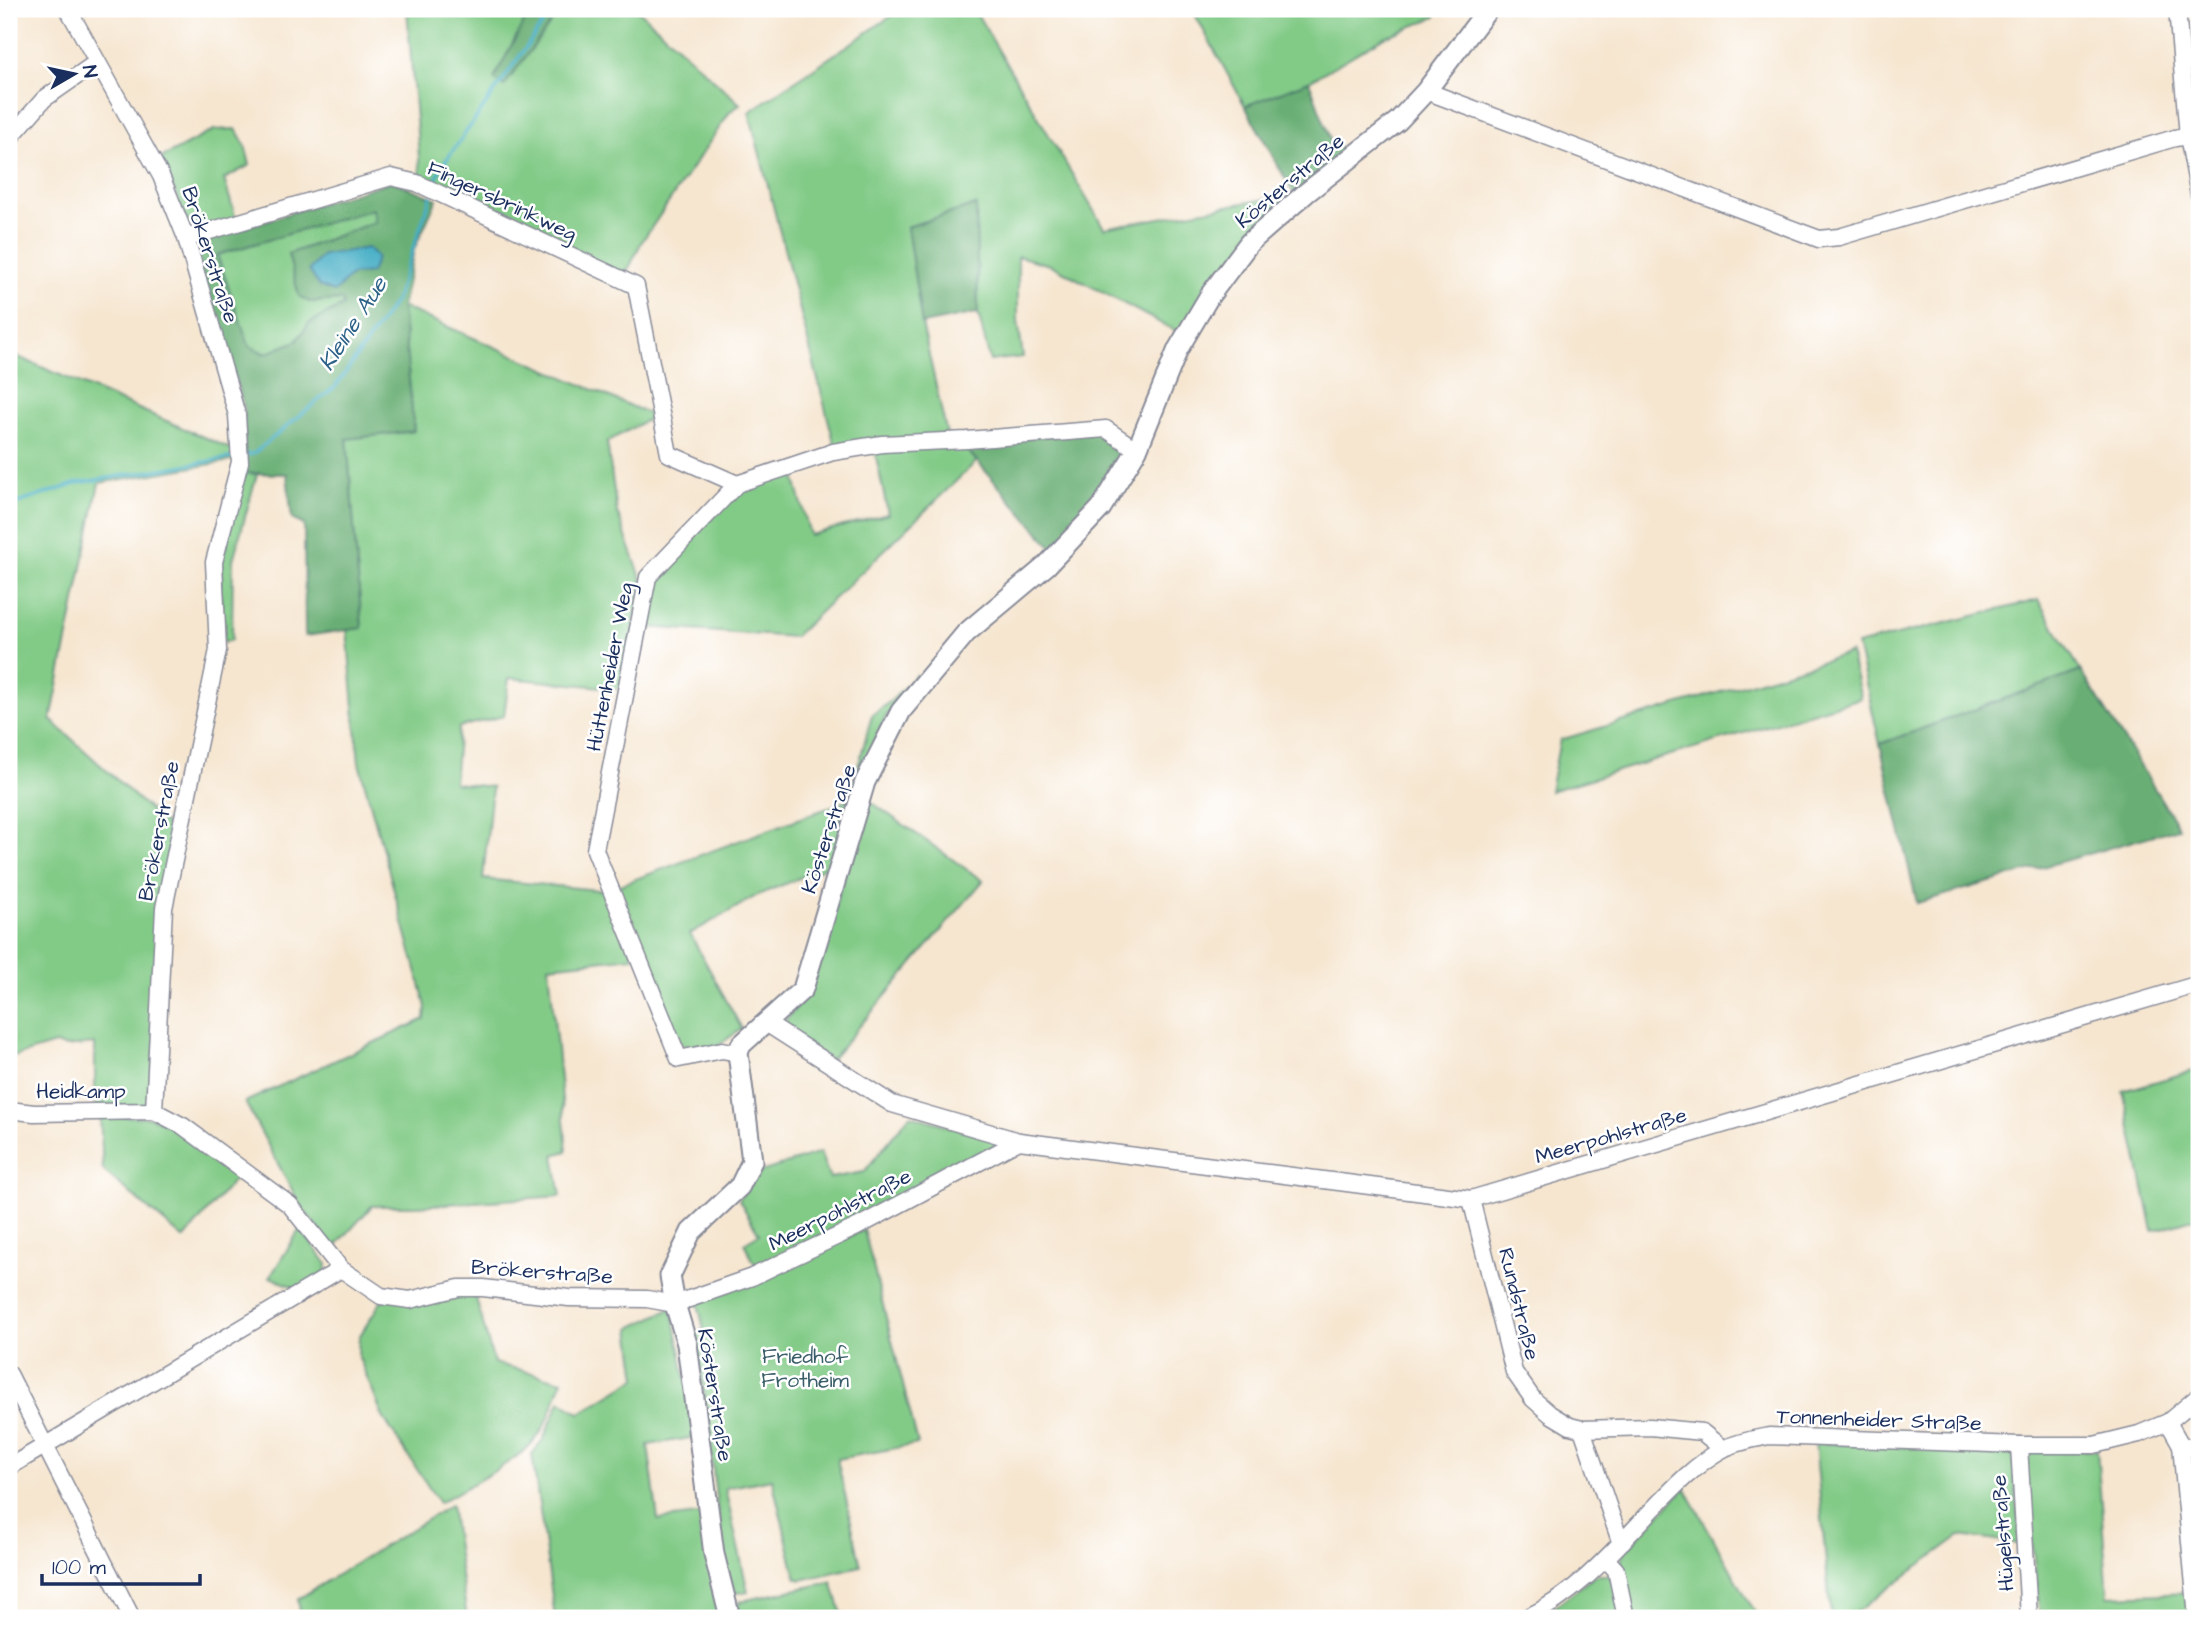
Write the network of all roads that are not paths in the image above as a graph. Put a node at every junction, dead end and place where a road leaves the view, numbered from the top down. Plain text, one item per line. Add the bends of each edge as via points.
1 (68, 9) edge
2 (1488, 9) edge
3 (2177, 9) edge
4 (97, 62) junction
5 (1426, 91) junction
6 (2188, 136) junction
7 (9, 139) edge
8 (2199, 195) edge
9 (187, 238) junction
10 (1137, 450) junction
11 (737, 484) junction
12 (2199, 984) edge
13 (766, 1023) junction
14 (738, 1053) junction
15 (9, 1110) edge
16 (154, 1111) junction
17 (1019, 1141) junction
18 (1471, 1199) junction
19 (341, 1269) junction
20 (675, 1304) junction
21 (9, 1374) edge
22 (2199, 1396) edge
23 (2168, 1422) junction
24 (1582, 1429) junction
25 (2019, 1445) junction
26 (2181, 1445) junction
27 (44, 1446) junction
28 (2199, 1448) edge
29 (1723, 1449) junction
30 (9, 1467) edge
31 (1623, 1541) junction
32 (1606, 1559) junction
33 (132, 1618) edge
34 (730, 1618) edge
35 (1526, 1618) edge
36 (1626, 1618) edge
37 (2029, 1618) edge
38 (2197, 1618) edge

1 - 4 street, Brökerstraße
2 - 5 main road, Kösterstraße
3 - 6 street
4 - 7 street via 44,99
4 - 9 street, Brökerstraße via 161,176
5 - 6 street via 1819,239
5 - 10 main road, Kösterstraße via 1398,121 1249,243 1178,349
6 - 8 street
9 - 11 street, Fingersbrinkweg via 391,177 417,183 636,286 668,454
9 - 16 street, Brökerstraße via 237,415 240,456 214,562 218,650 164,908
10 - 11 street, Hüttenheider Weg via 1106,429 882,444 833,452
10 - 13 main road, Kösterstraße via 1101,508 1046,566 966,633 901,711 865,782 803,989
11 - 14 street, Hüttenheider Weg via 648,577 595,850 679,1059 722,1050
12 - 18 street, Meerpohlstraße
13 - 14 main road, Kösterstraße
13 - 17 street, Meerpohlstraße via 892,1104
14 - 20 main road, Kösterstraße via 752,1161 740,1186 691,1232 670,1276
15 - 16 street, Heidkamp
16 - 19 street, Brökerstraße via 183,1126 290,1205
17 - 18 street, Meerpohlstraße
17 - 20 street, Meerpohlstraße via 752,1277
18 - 24 street, Rundstraße via 1514,1372 1550,1414
19 - 20 street, Brökerstraße via 381,1296 411,1300 459,1288 483,1288
19 - 27 street
20 - 34 main road, Kösterstraße via 687,1344 714,1554
21 - 27 street
22 - 23 street, Tonnenheider Straße
23 - 25 street, Tonnenheider Straße via 2094,1445
23 - 26 street
24 - 29 street, Rundstraße via 1650,1427 1702,1432
24 - 31 street
25 - 29 street, Tonnenheider Straße via 1769,1436
25 - 37 street, Hügelstraße
26 - 28 street
26 - 38 street
27 - 30 street
27 - 33 street
29 - 31 street, Tonnenheider Straße via 1682,1479
31 - 32 street, Tonnenheider Straße
32 - 35 street, Tonnenheider Straße via 1578,1585
32 - 36 street via 1616,1570

